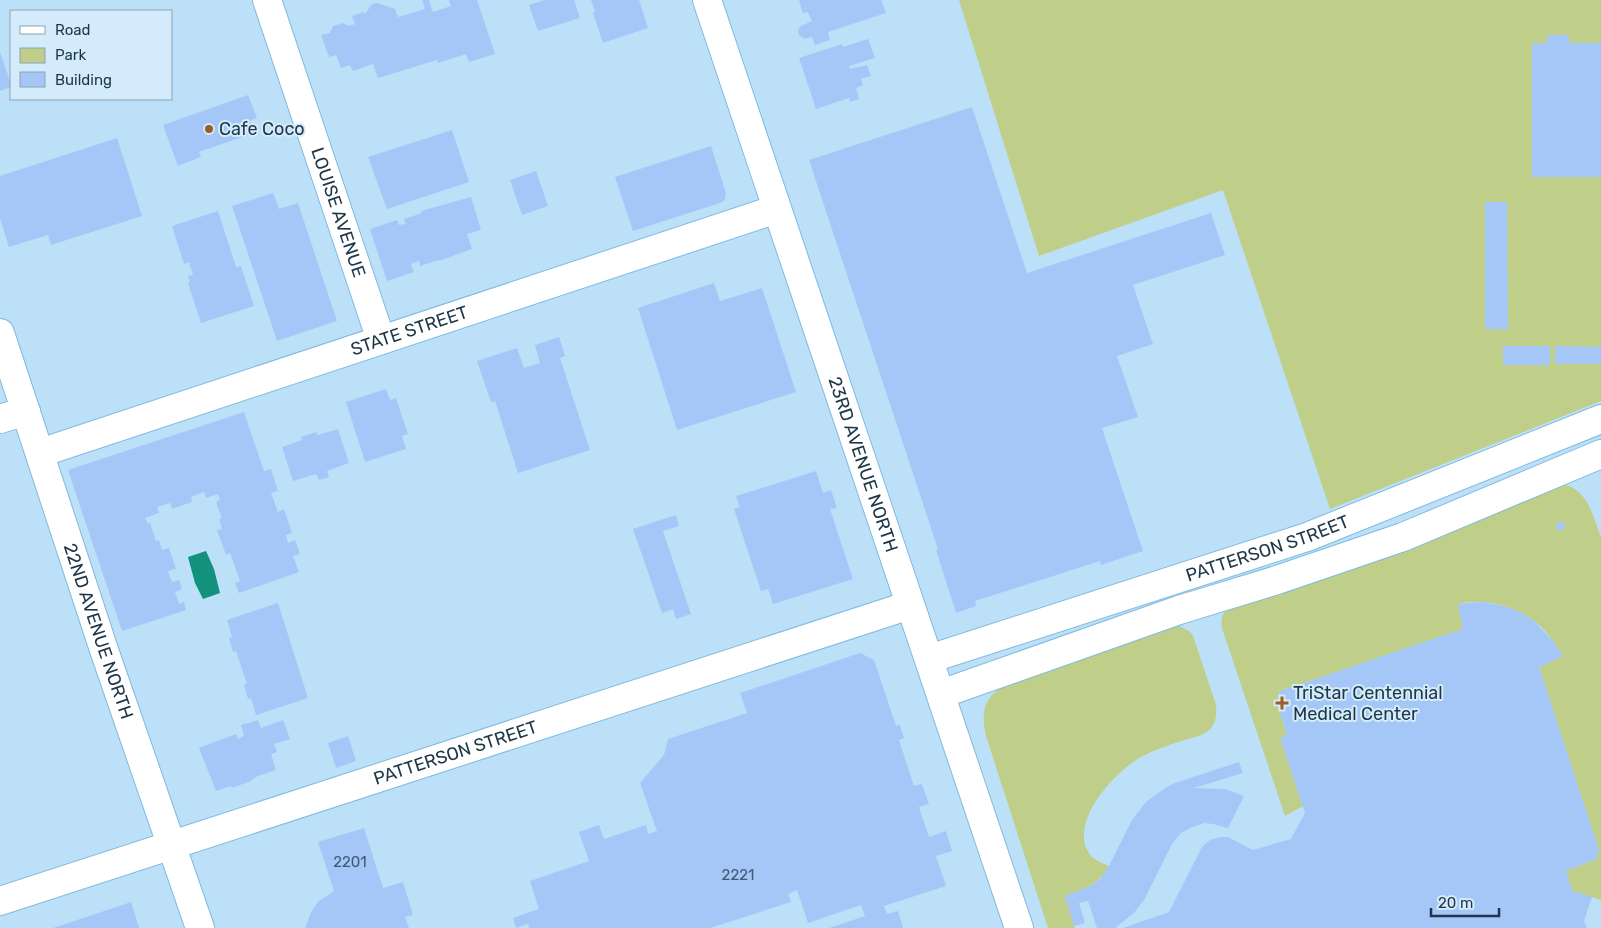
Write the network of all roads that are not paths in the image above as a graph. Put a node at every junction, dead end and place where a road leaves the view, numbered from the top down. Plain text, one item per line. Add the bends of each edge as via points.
1 (267, 0) edge
2 (707, 0) edge
3 (777, 209) junction
4 (0, 333) edge
5 (381, 340) junction
6 (26, 410) junction
7 (0, 419) edge
8 (1591, 423) edge
9 (40, 453) junction
10 (1598, 463) edge
11 (910, 605) junction
12 (929, 659) junction
13 (940, 694) junction
14 (172, 845) junction
15 (0, 901) edge
16 (200, 928) edge
17 (1019, 928) edge

1 - 5 street, LOUISE AVENUE
2 - 3 street, 23RD AVENUE NORTH
3 - 5 street, STATE STREET
3 - 11 street, 23RD AVENUE NORTH
4 - 6 street, 22ND AVENUE NORTH
5 - 9 street, STATE STREET
6 - 7 street
6 - 9 street, 22ND AVENUE NORTH
8 - 10 street
8 - 12 street, PATTERSON STREET via 1307,537
9 - 14 street, 22ND AVENUE NORTH
10 - 13 street via 1403,537 1179,610
11 - 12 street, 23RD AVENUE NORTH
11 - 14 street, PATTERSON STREET
12 - 13 street, 23RD AVENUE NORTH
13 - 17 street, 23RD AVENUE NORTH
14 - 15 street, PATTERSON STREET
14 - 16 street, 22ND AVENUE NORTH

